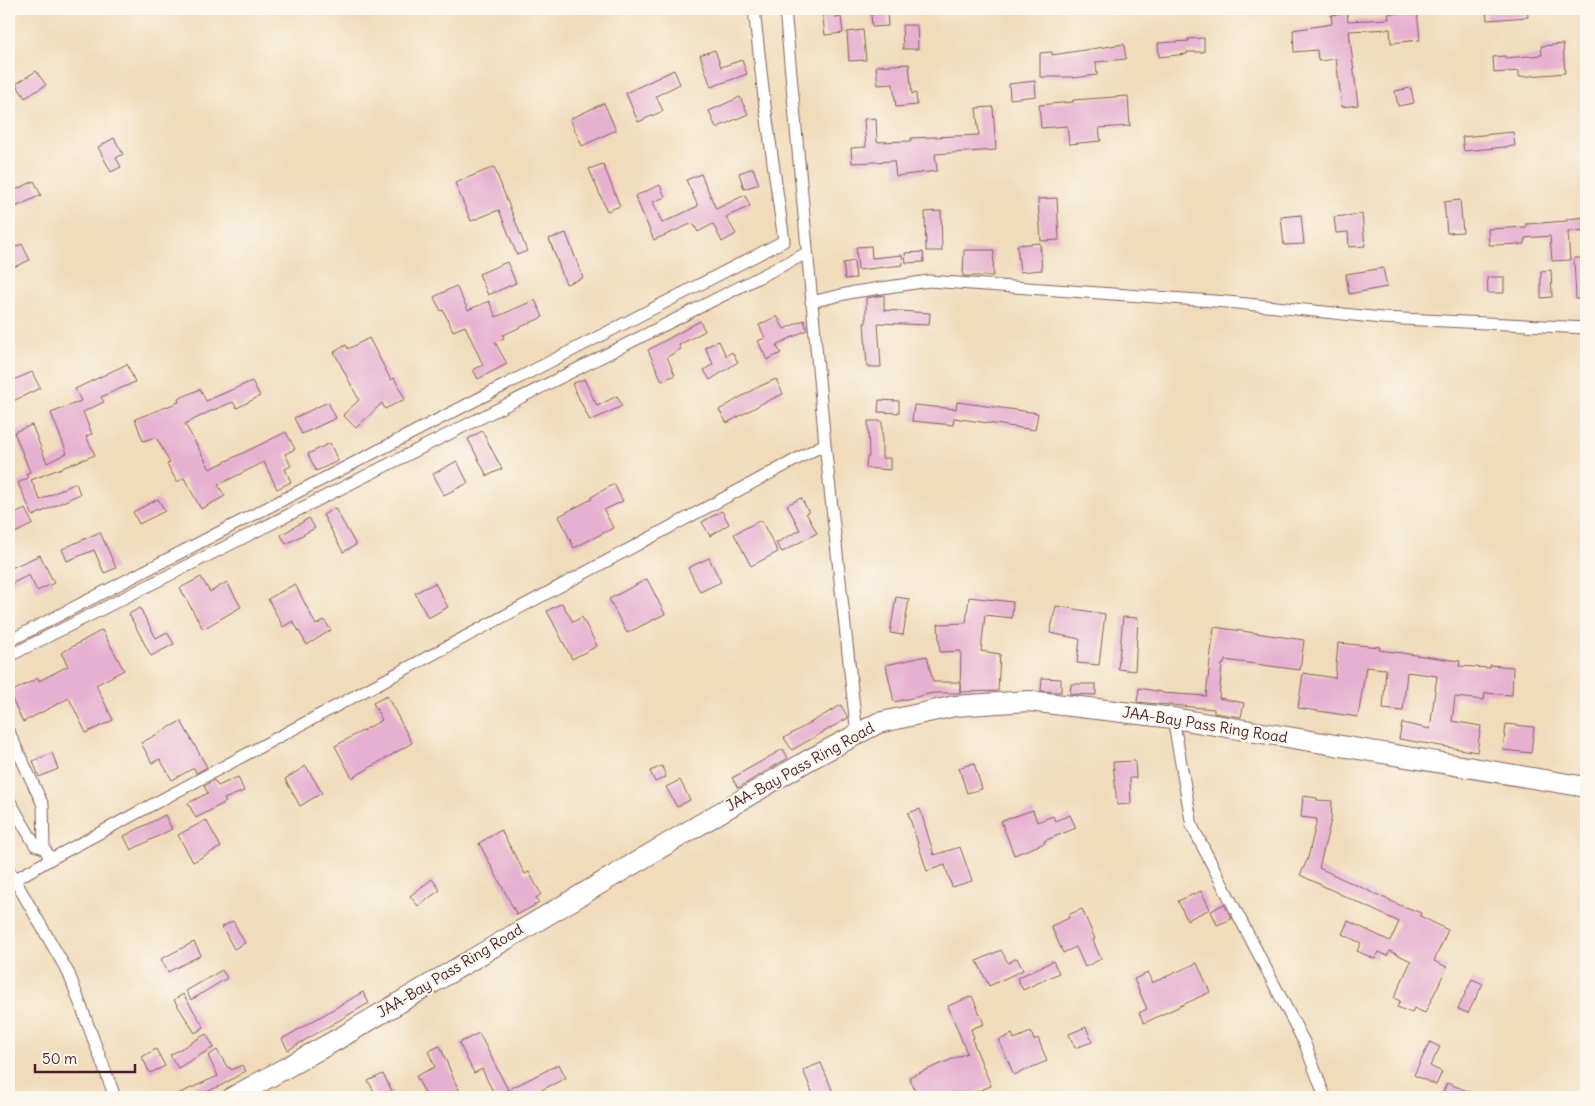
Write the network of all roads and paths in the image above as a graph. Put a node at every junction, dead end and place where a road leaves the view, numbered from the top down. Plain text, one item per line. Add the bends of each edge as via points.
1 (754, 9) edge
2 (785, 9) edge
3 (807, 253) junction
4 (811, 302) junction
5 (1586, 328) edge
6 (825, 444) junction
7 (9, 641) edge
8 (9, 658) edge
9 (1173, 718) junction
10 (9, 732) edge
11 (857, 735) junction
12 (1586, 787) edge
13 (9, 800) edge
14 (44, 848) junction
15 (51, 859) junction
16 (11, 875) edge
17 (115, 1097) edge
18 (233, 1097) edge
19 (1325, 1097) edge

1 - 7 street via 784,241
2 - 3 street
3 - 4 street
3 - 8 street
4 - 5 street via 930,281 1227,302 1382,318
4 - 6 street
6 - 11 street
6 - 15 street
9 - 11 highway, JAA-Bay Pass Ring Road via 1029,701 955,706 878,723
9 - 12 highway, JAA-Bay Pass Ring Road
9 - 19 street via 1192,826 1305,1044
10 - 14 street via 43,805
11 - 18 highway, JAA-Bay Pass Ring Road via 807,761 338,1039
13 - 14 street via 35,846
14 - 15 street
15 - 16 street
16 - 17 street via 69,974

